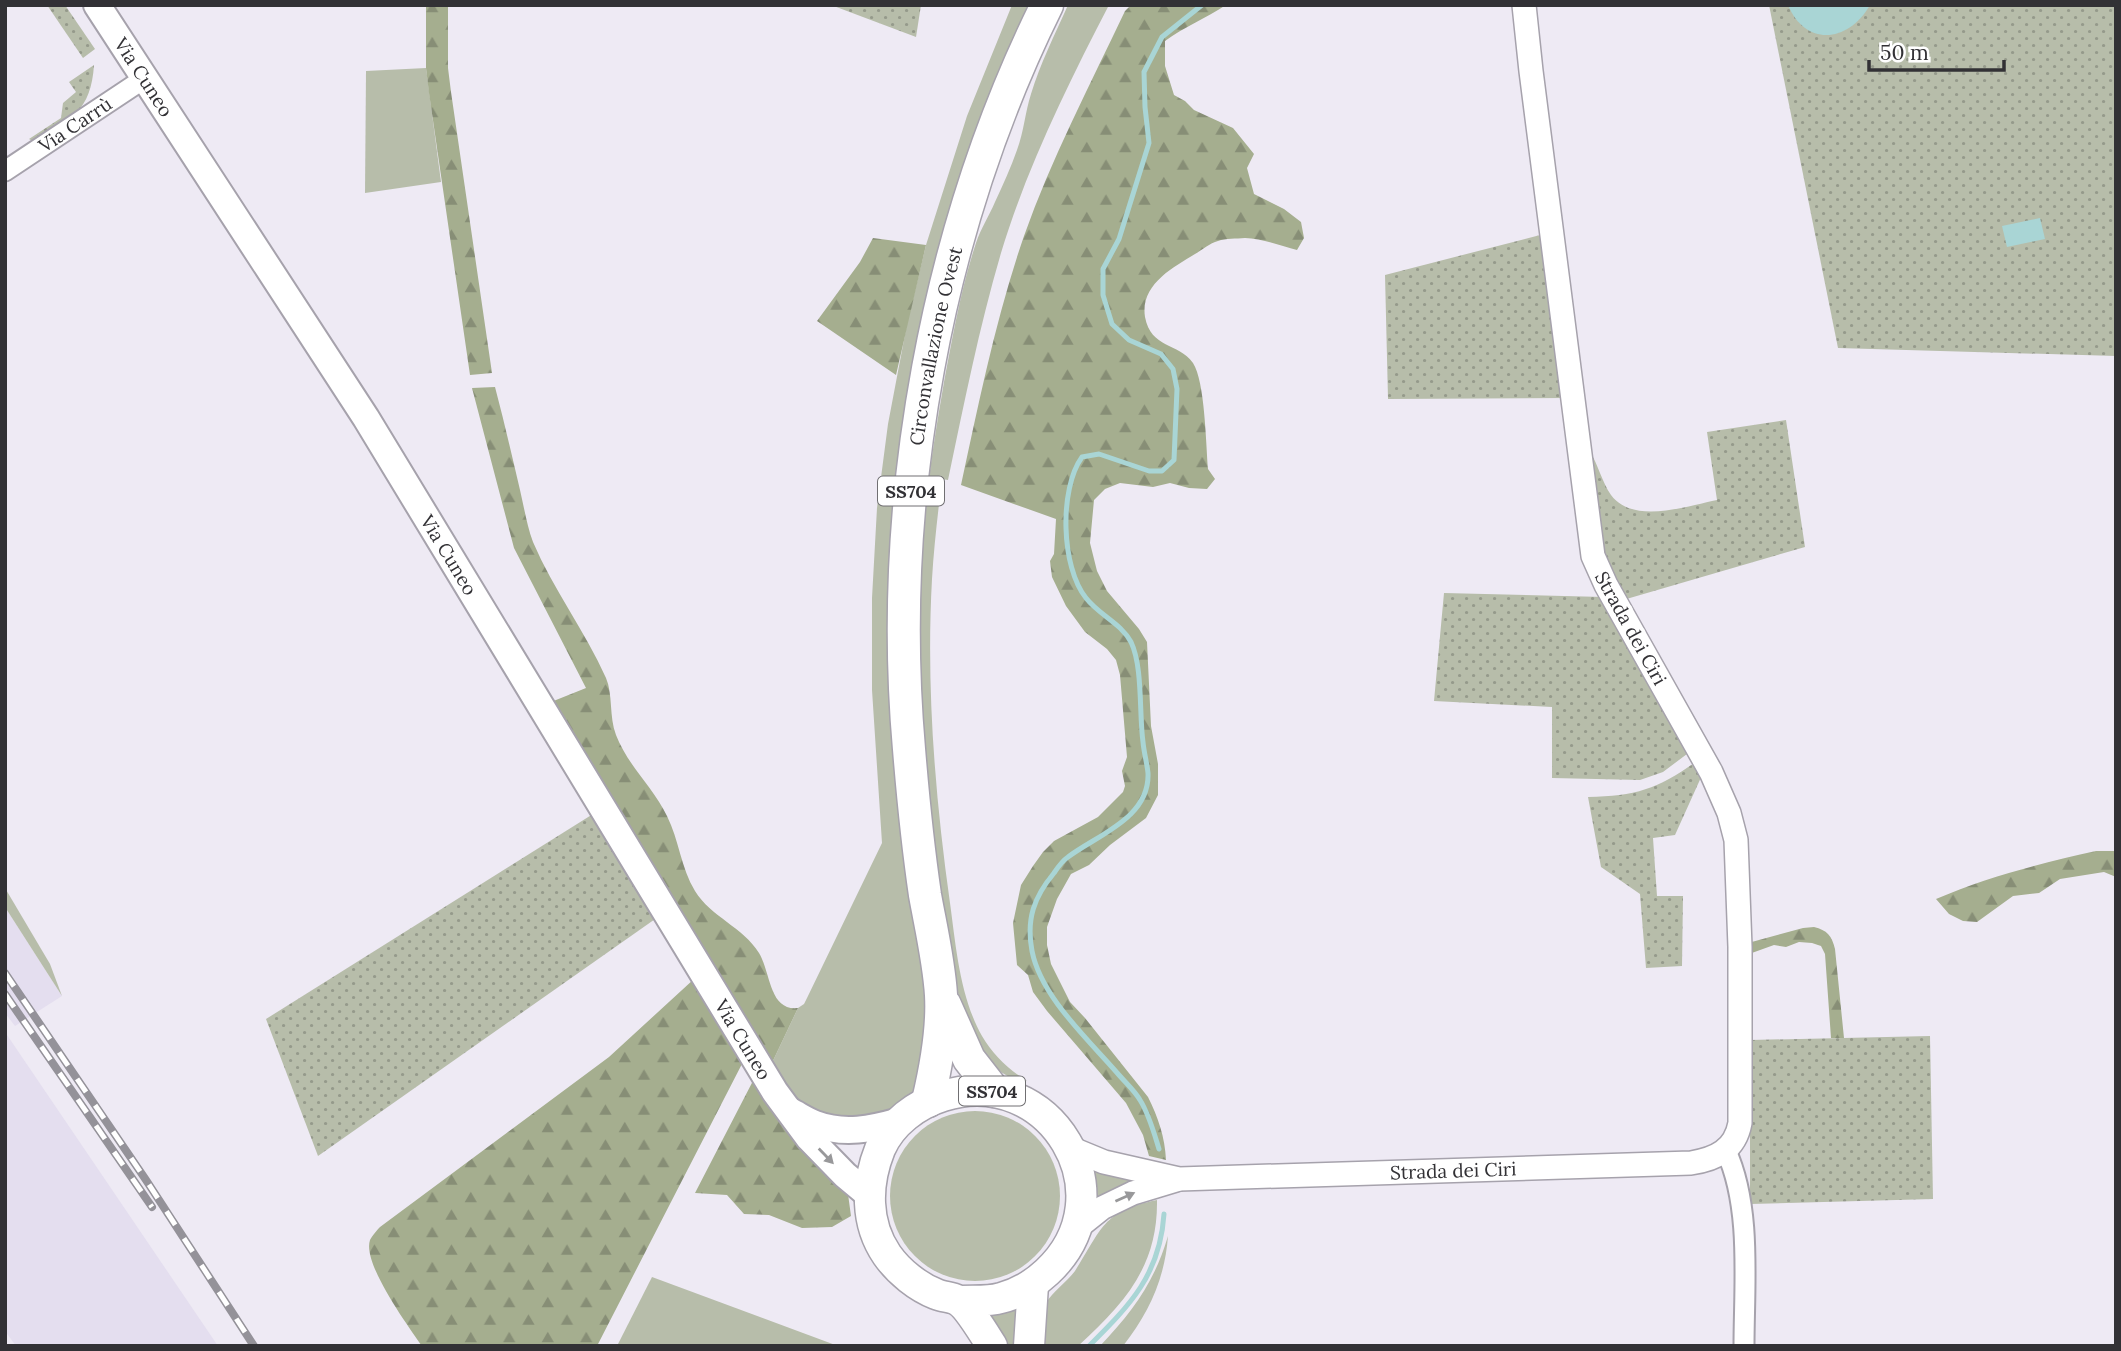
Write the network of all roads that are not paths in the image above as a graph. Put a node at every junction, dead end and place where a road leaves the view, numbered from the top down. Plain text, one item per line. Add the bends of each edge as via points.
1 (97, 5) edge
2 (1048, 5) edge
3 (1524, 5) edge
4 (145, 78) junction
5 (5, 171) edge
6 (941, 995) junction
7 (994, 1091) junction
8 (928, 1101) junction
9 (789, 1110) junction
10 (900, 1121) junction
11 (1070, 1147) junction
12 (1726, 1151) junction
13 (1179, 1179) junction
14 (869, 1195) junction
15 (1077, 1228) junction
16 (1033, 1284) junction
17 (959, 1301) junction
18 (992, 1346) edge
19 (1029, 1346) edge
20 (1744, 1346) edge

1 - 4 main road, Via Cuneo
2 - 6 highway, Circonvallazione Ovest / SS704 via 1010,87 957,244 931,357 908,513 903,627 909,750
3 - 12 street, Strada dei Ciri via 1593,556 1711,772 1733,823 1738,884 1740,1123
4 - 5 street, Via Carrù
4 - 9 main road, Via Cuneo via 366,418
6 - 7 highway, SS704 via 969,1059
6 - 8 highway, SS704 via 937,1057
7 - 8 main road, Via Cuneo / SS704 via 960,1091
7 - 11 main road, Via Cuneo / SS704 via 1025,1102 1051,1121
8 - 10 main road, Via Cuneo / SS704
9 - 10 main road, Via Cuneo via 816,1124 844,1130
9 -> 14 main road, Via Cuneo via 809,1138
10 - 14 main road, Via Cuneo / SS704 via 883,1143
11 - 13 street via 1104,1162
11 - 15 main road, Via Cuneo / SS704 via 1080,1173 1082,1201
12 - 13 street, Strada dei Ciri via 1691,1163
12 - 20 street via 1734,1168 1743,1221
15 -> 13 street via 1102,1208
14 - 17 main road, Via Cuneo / SS704 via 873,1227 887,1255 908,1278
15 - 16 main road, Via Cuneo / SS704 via 1060,1260
16 - 17 main road, Via Cuneo / SS704 via 1001,1298
16 - 19 main road
17 - 18 main road

